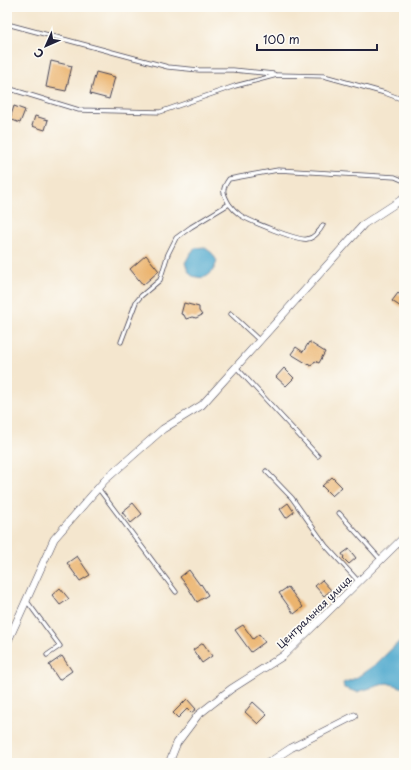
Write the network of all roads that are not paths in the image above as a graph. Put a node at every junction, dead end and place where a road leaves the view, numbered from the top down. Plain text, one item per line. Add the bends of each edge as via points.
1 (7, 24) edge
2 (277, 75) junction
3 (7, 88) edge
4 (404, 100) edge
5 (404, 181) edge
6 (404, 198) edge
7 (229, 204) junction
8 (322, 225) dead end
9 (231, 314) dead end
10 (260, 341) junction
11 (122, 342) dead end
12 (236, 367) junction
13 (318, 456) dead end
14 (266, 471) dead end
15 (98, 488) junction
16 (339, 514) dead end
17 (404, 537) edge
18 (381, 560) junction
19 (359, 582) junction
20 (176, 592) dead end
21 (26, 600) junction
22 (7, 643) edge
23 (47, 655) dead end
24 (354, 716) dead end
25 (169, 763) edge
26 (268, 763) edge

1 - 2 lane via 168,67
2 - 3 lane via 235,86 160,112 79,110
2 - 4 lane via 324,76
5 - 7 lane via 395,177 278,170 229,179 224,186 223,194
6 - 10 street via 364,224
7 - 8 lane via 239,215 252,222 298,239 308,239 319,232
7 - 11 lane via 176,238 160,280 136,302
9 - 10 lane
10 - 12 street
12 - 13 lane
12 - 15 street via 202,405 163,429
14 - 19 lane via 292,498 326,546
15 - 20 lane
15 - 21 street via 54,539
16 - 18 lane
17 - 18 street, Центральная улица
18 - 19 street, Центральная улица
19 - 25 street, Центральная улица via 283,656 231,689 198,715 177,743
21 - 22 street
21 - 23 lane via 60,646
24 - 26 street via 291,748

